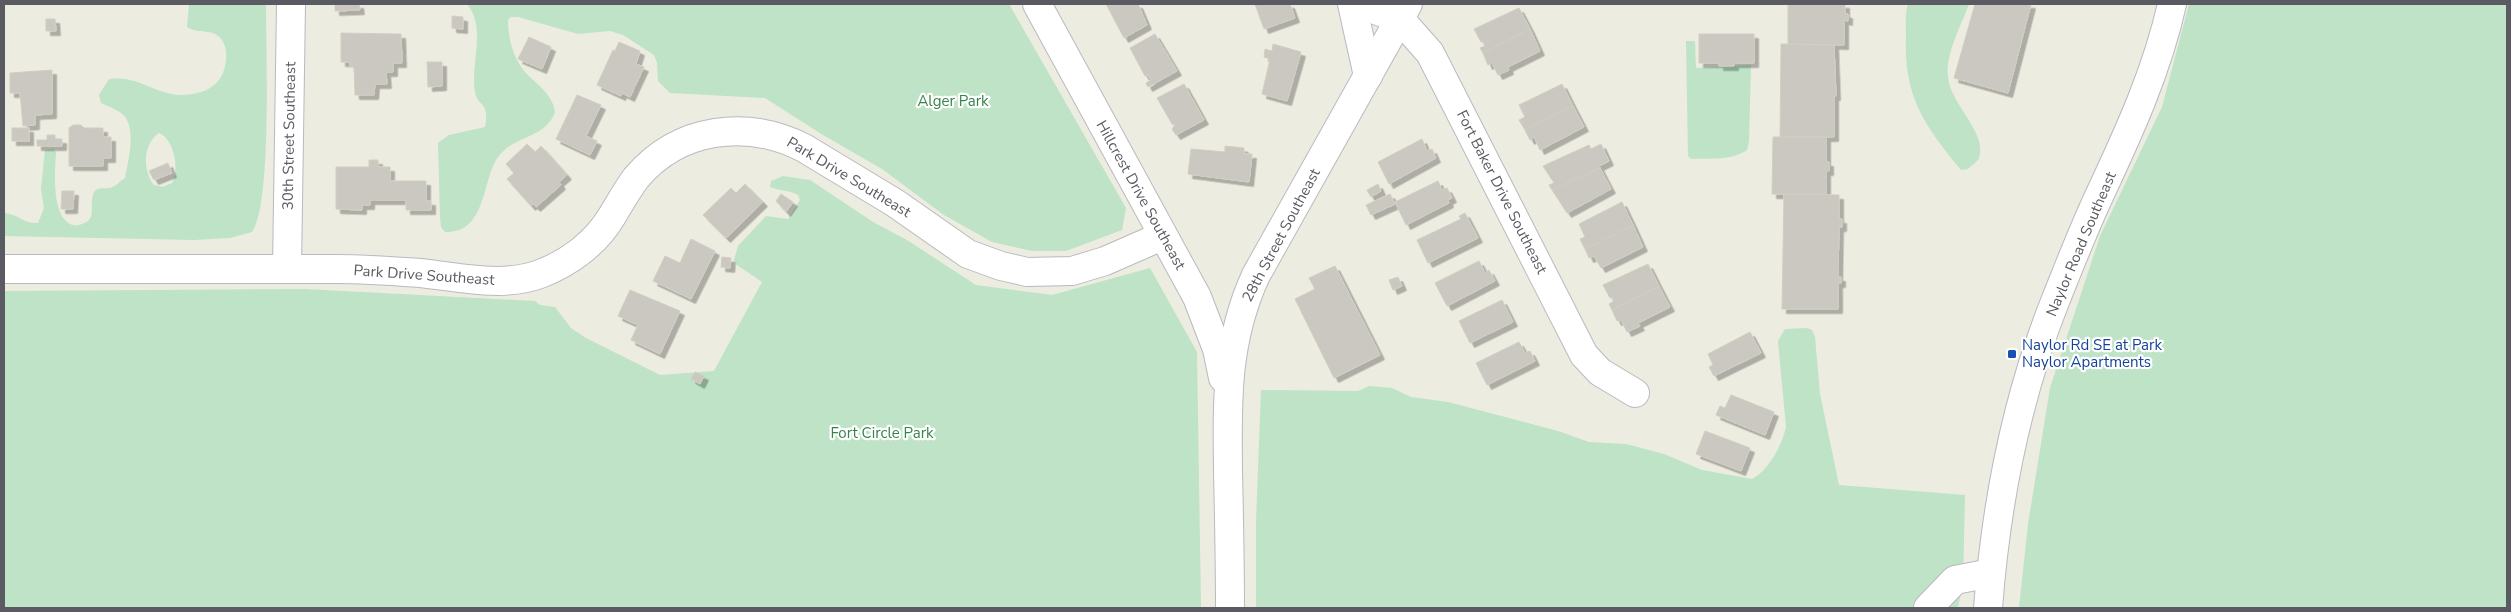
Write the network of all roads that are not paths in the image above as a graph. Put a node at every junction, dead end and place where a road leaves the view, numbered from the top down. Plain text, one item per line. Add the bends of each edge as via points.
1 (291, 4) edge
2 (1037, 4) edge
3 (1352, 4) edge
4 (1359, 4) edge
5 (2172, 4) edge
6 (1404, 11) edge
7 (1368, 76) junction
8 (1162, 236) junction
9 (4, 269) edge
10 (287, 269) junction
11 (1256, 275) junction
12 (1197, 297) junction
13 (1635, 393) dead end
14 (1227, 394) junction
15 (1991, 574) junction
16 (1230, 608) edge
17 (1928, 608) edge
18 (1988, 608) edge

1 - 10 street, 30th Street Southeast
2 - 8 street, Hillcrest Drive Southeast
3 - 7 street
4 - 6 street, Fort Baker Drive Southeast
5 - 15 street, Naylor Road Southeast via 2147,89 2084,229 2038,352 2007,472
6 - 7 street, 28th Street Southeast
6 - 13 street, Fort Baker Drive Southeast via 1430,52 1584,355 1600,372
7 - 11 street, 28th Street Southeast
8 - 10 street, Park Drive Southeast via 1105,261 1072,271 1027,272 1001,266 968,254 895,203 804,148 763,132 737,130 694,137 656,158 635,179 612,218 591,242 566,262 537,275 487,281 390,271
8 - 12 street, Hillcrest Drive Southeast
9 - 10 street, Park Drive Southeast
11 - 12 street via 1232,299 1217,302
11 - 14 street, 28th Street Southeast via 1244,301
12 - 14 street, Hillcrest Drive Southeast via 1217,349
14 - 16 street, 28th Street Southeast
15 - 17 street via 1955,580
15 - 18 street, Naylor Road Southeast

